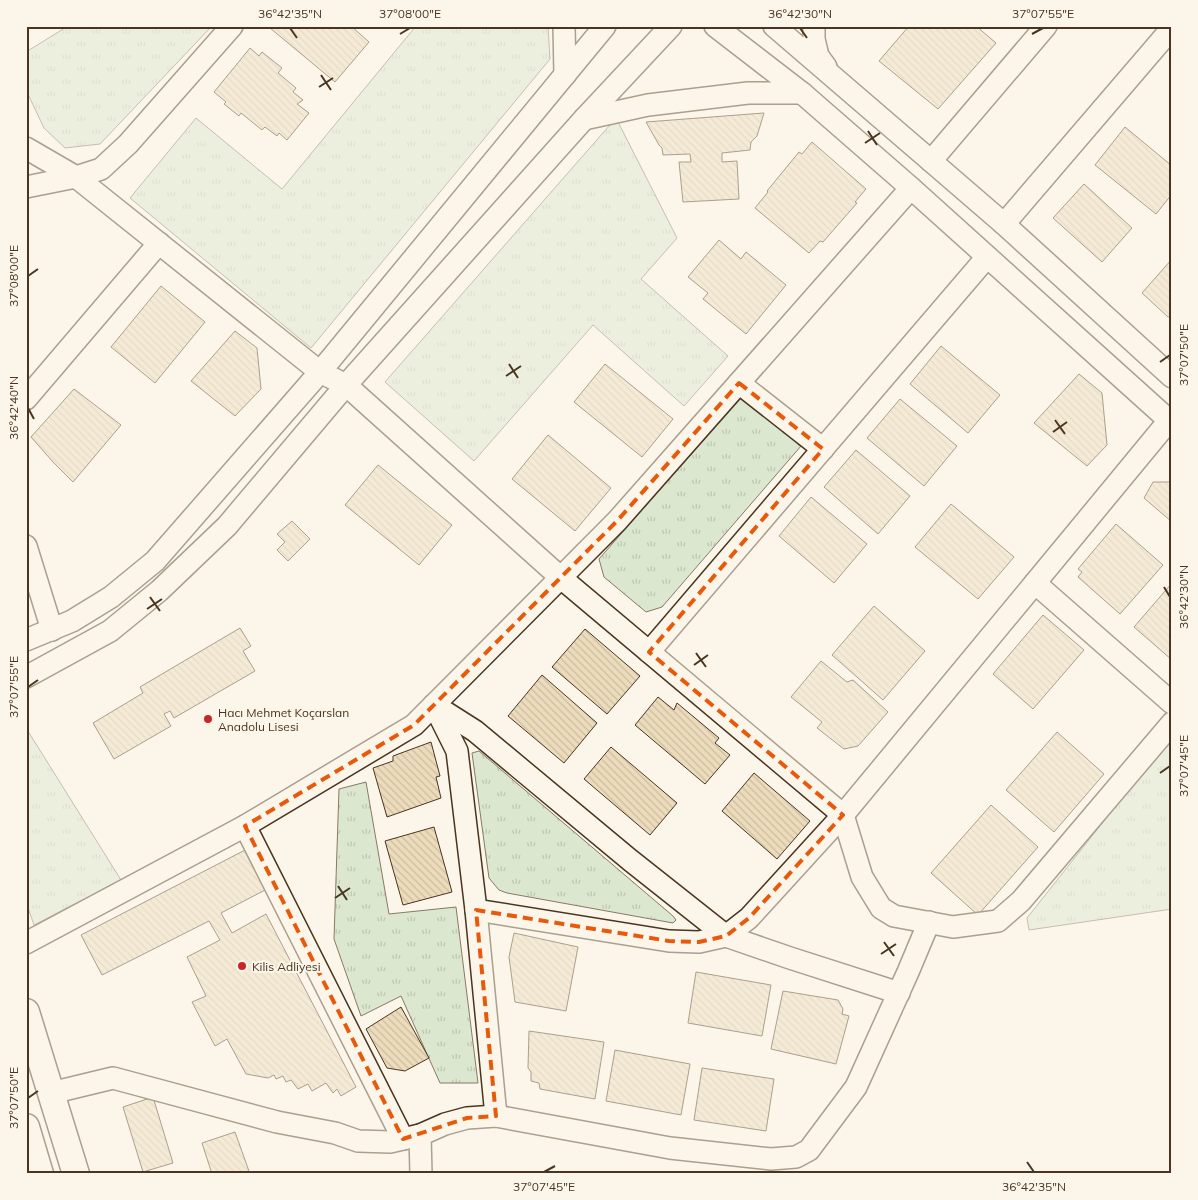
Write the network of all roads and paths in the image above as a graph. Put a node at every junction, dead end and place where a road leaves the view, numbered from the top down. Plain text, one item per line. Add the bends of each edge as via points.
1 (232, 26) edge
2 (564, 26) edge
3 (605, 26) edge
4 (671, 26) edge
5 (715, 26) edge
6 (774, 26) edge
7 (814, 26) edge
8 (1046, 26) edge
9 (1165, 30) edge
10 (565, 75) junction
11 (835, 79) junction
12 (802, 93) junction
13 (584, 118) junction
14 (26, 148) edge
15 (932, 160) junction
16 (76, 177) junction
17 (26, 187) edge
18 (911, 188) junction
19 (1004, 224) junction
20 (158, 243) junction
21 (987, 256) junction
22 (320, 372) junction
23 (1172, 377) edge
24 (739, 383) junction
25 (346, 385) junction
26 (26, 399) edge
27 (1171, 420) edge
28 (823, 449) junction
29 (26, 546) edge
30 (560, 578) junction
31 (1035, 583) junction
32 (52, 630) junction
33 (26, 640) edge
34 (649, 652) junction
35 (26, 677) edge
36 (1172, 703) edge
37 (434, 705) junction
38 (1172, 723) edge
39 (843, 815) junction
40 (245, 826) junction
41 (476, 910) junction
42 (928, 922) junction
43 (726, 936) junction
44 (26, 942) edge
45 (899, 993) junction
46 (26, 1012) edge
47 (51, 1093) junction
48 (496, 1116) junction
49 (26, 1127) edge
50 (411, 1137) junction
51 (40, 1174) edge
52 (76, 1174) edge
53 (421, 1174) edge

1 - 16 street via 128,144 101,169
2 - 10 street
3 - 10 street
4 - 13 street
5 - 12 street
6 - 11 street
7 - 11 street via 818,56
8 - 15 street
9 - 19 street
10 - 22 street
11 - 15 street
12 - 13 street via 738,94 648,105
12 - 18 street
13 - 25 street
14 - 16 street
15 - 19 street
16 - 17 street
16 - 20 street
18 - 21 street
18 - 24 street
19 - 23 street
20 - 22 street
20 - 26 street
21 - 27 street
21 - 28 street
22 - 25 street
22 - 32 street via 155,561 111,597
24 - 28 street
24 - 30 street via 617,521
25 - 30 street
25 - 35 street via 227,526 159,591 110,632
27 - 31 street
28 - 34 street
29 - 32 street
30 - 34 street
30 - 37 street
31 - 36 street
31 - 39 street
32 - 33 street
34 - 39 street
37 - 40 street via 414,725
37 - 41 street via 457,751
37 - 43 street via 475,731
38 - 42 street via 1021,901 998,921 953,927
39 - 42 street via 862,877 881,908 894,916
39 - 43 street via 749,918
40 - 44 street
40 - 50 street
41 - 43 street via 669,940 699,942
41 - 48 street
42 - 45 street
43 - 45 street
45 - 48 street via 856,1087 809,1150 796,1157 771,1158 670,1148
46 - 47 main road
47 - 50 street via 113,1078 358,1141 390,1142
47 - 52 main road
48 - 50 street via 467,1118
49 - 51 main road
50 - 53 street

